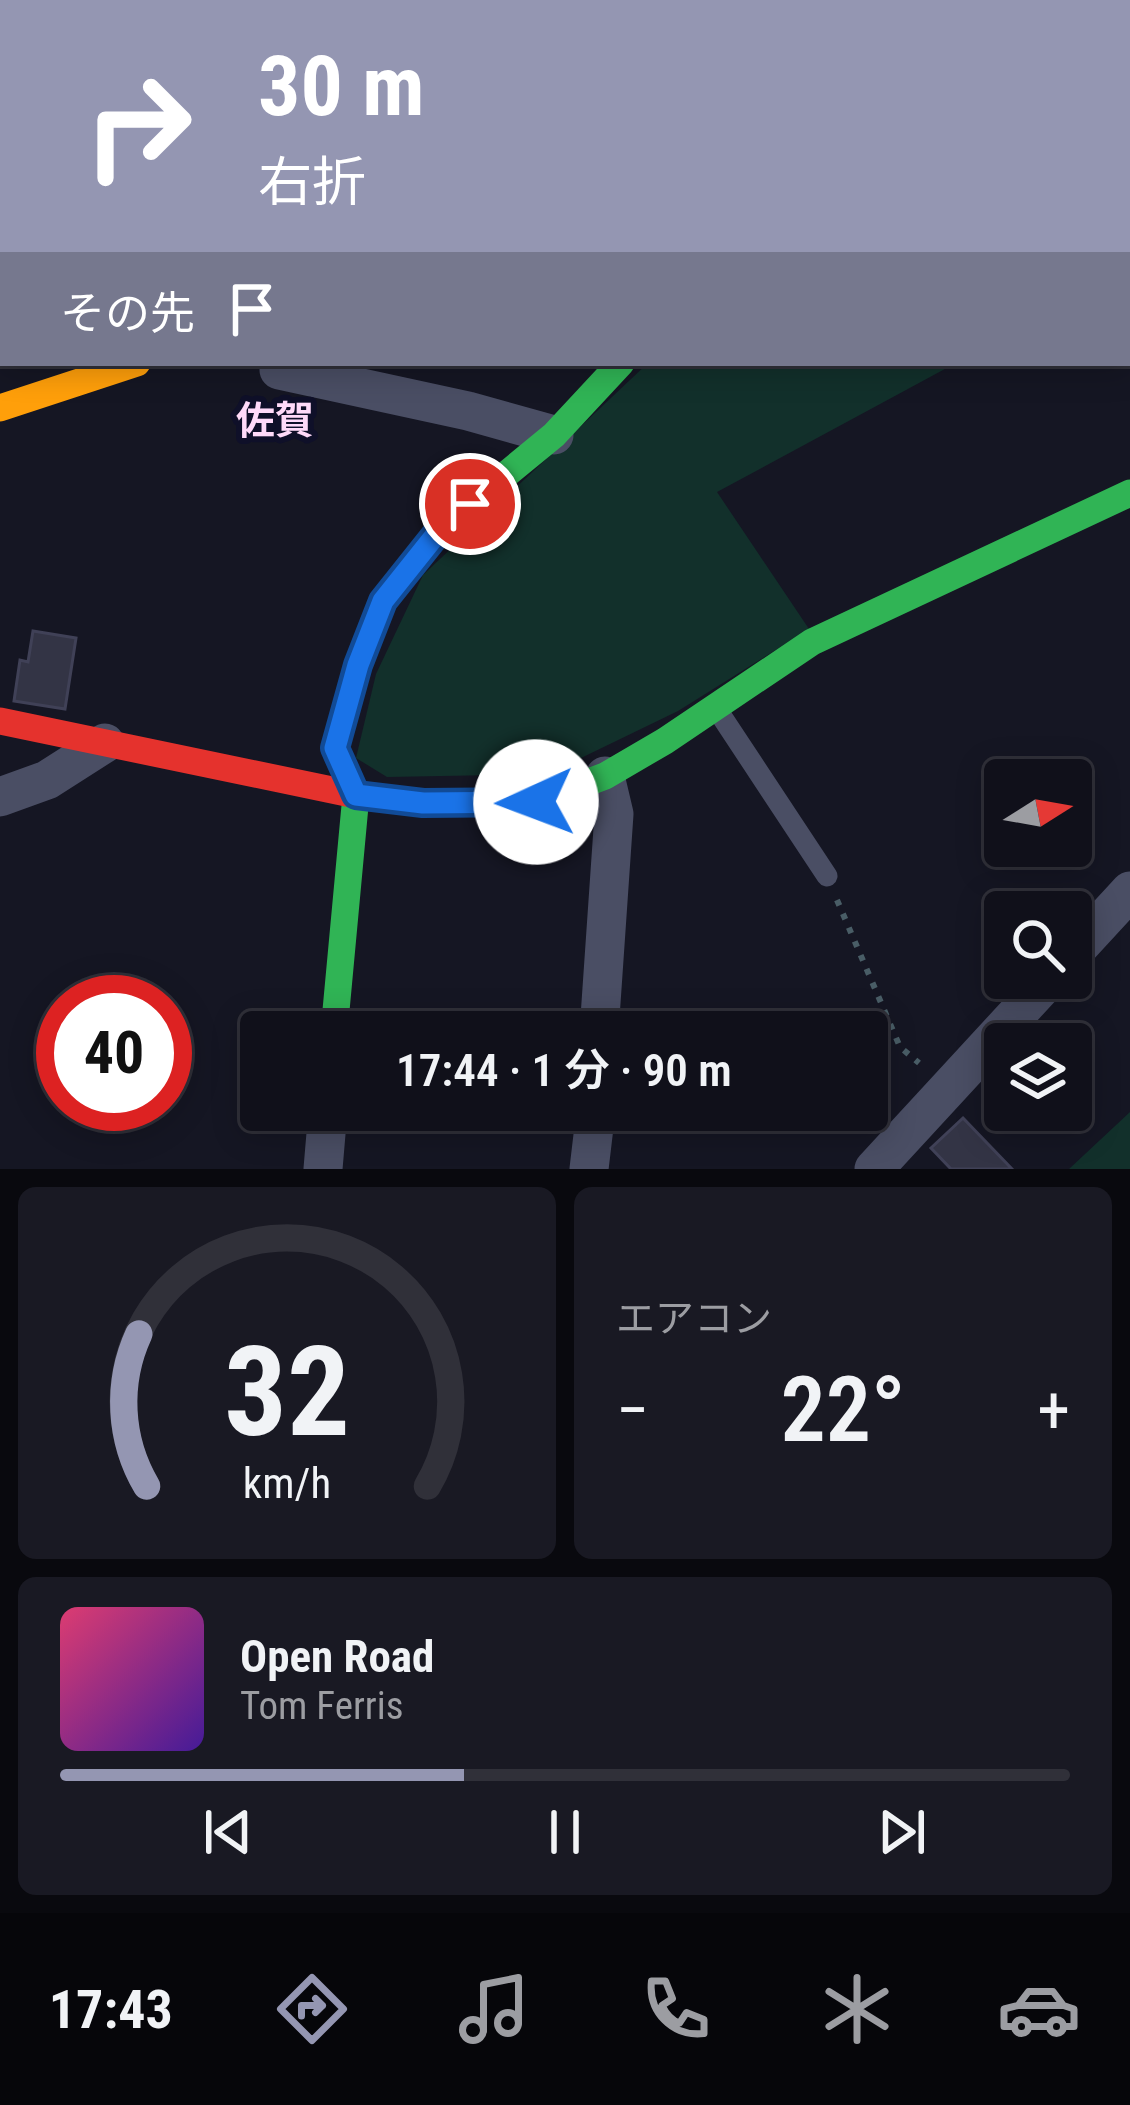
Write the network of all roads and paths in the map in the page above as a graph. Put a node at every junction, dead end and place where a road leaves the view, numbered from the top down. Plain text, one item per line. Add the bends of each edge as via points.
1 (128, 366) edge
2 (618, 366) edge
3 (279, 370) dead end
4 (0, 408) edge
5 (554, 435) junction
6 (1130, 494) edge
7 (715, 706) junction
8 (0, 721) edge
9 (105, 743) junction
10 (605, 776) junction
11 (356, 795) junction
12 (0, 797) edge
13 (827, 876) joint
14 (1130, 891) edge
15 (1092, 933) edge
16 (1031, 999) edge
17 (336, 1011) edge
18 (600, 1011) edge
19 (949, 1089) junction
20 (326, 1131) edge
21 (594, 1131) edge
22 (323, 1169) edge
23 (590, 1169) edge
24 (874, 1169) edge

1 - 4 main road
2 - 5 main road
3 - 5 street
5 - 11 main road via 442,527 383,601 335,748
6 - 7 main road via 812,642
7 - 10 main road
7 - 13 lane
8 - 9 main road
9 - 11 main road
9 - 12 street via 47,780
10 - 11 main road via 536,802
10 - 18 street via 614,814
11 - 17 main road
13 - 19 path via 900,1047
14 - 15 street
16 - 19 street
19 - 24 street
20 - 22 street
21 - 23 street

